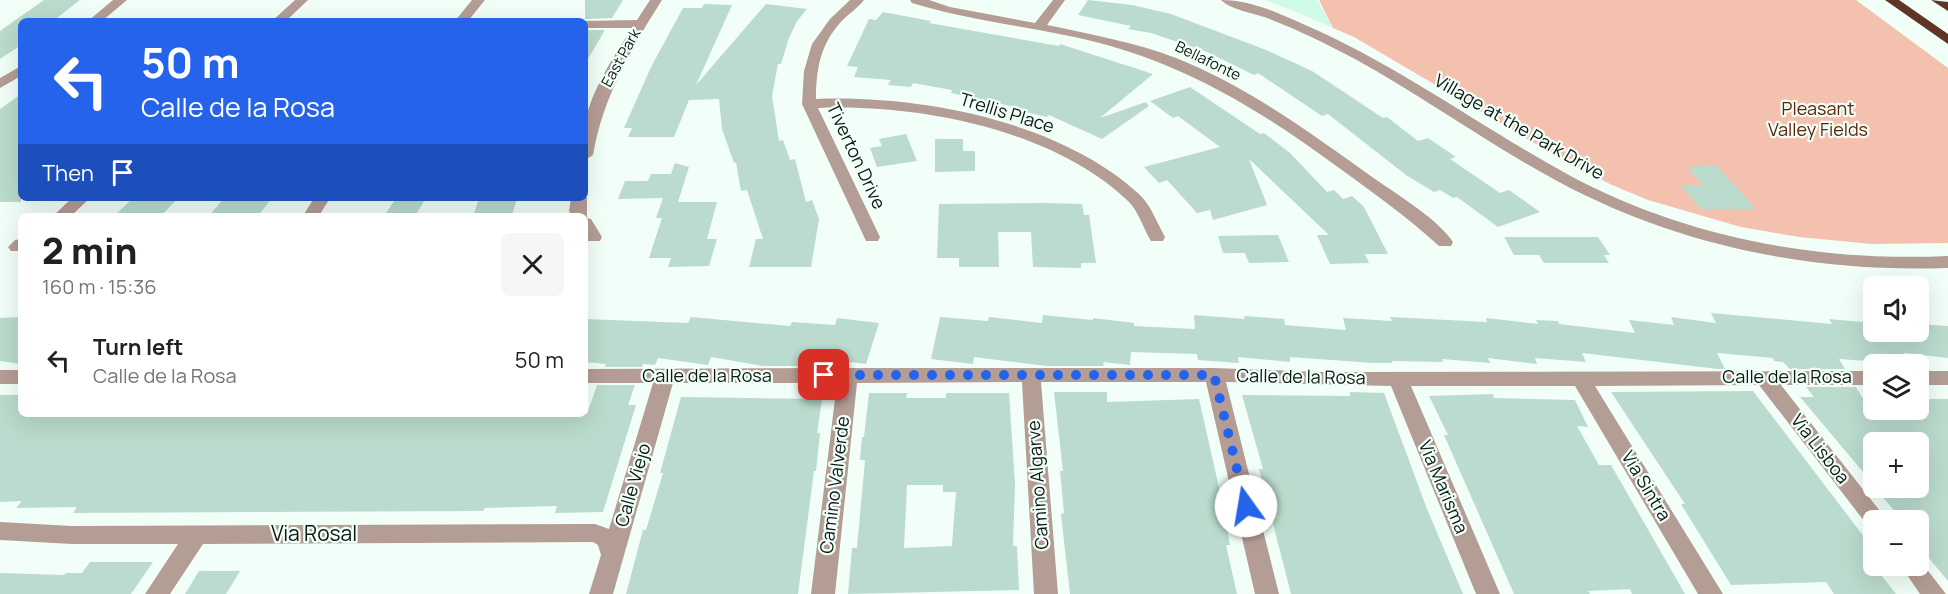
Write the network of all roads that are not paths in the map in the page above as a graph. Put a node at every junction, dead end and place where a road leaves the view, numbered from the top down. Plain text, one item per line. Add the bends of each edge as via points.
1 (121, 0) edge
2 (302, 0) edge
3 (479, 0) edge
4 (656, 0) edge
5 (858, 0) edge
6 (916, 0) edge
7 (1059, 0) edge
8 (1227, 0) edge
9 (1891, 0) edge
10 (1938, 0) edge
11 (1948, 7) edge
12 (98, 18) edge
13 (281, 18) edge
14 (464, 18) edge
15 (588, 24) edge
16 (641, 24) junction
17 (1040, 27) junction
18 (1948, 40) edge
19 (18, 72) edge
20 (0, 84) edge
21 (809, 104) junction
22 (588, 133) edge
23 (78, 201) edge
24 (64, 213) edge
25 (872, 237) dead end
26 (1157, 237) dead end
27 (1444, 242) dead end
28 (1948, 262) edge
29 (848, 375) junction
30 (1214, 375) junction
31 (588, 376) edge
32 (665, 376) junction
33 (1031, 376) junction
34 (0, 377) edge
35 (18, 377) edge
36 (1580, 377) junction
37 (1763, 377) junction
38 (1863, 378) edge
39 (1929, 378) edge
40 (1948, 378) edge
41 (1398, 379) junction
42 (1868, 510) edge
43 (0, 531) edge
44 (196, 535) junction
45 (613, 557) junction
46 (1920, 576) edge
47 (157, 594) edge
48 (601, 594) edge
49 (823, 594) edge
50 (1046, 594) edge
51 (1267, 594) edge
52 (1488, 594) edge
53 (1711, 594) edge
54 (1934, 594) edge

1 - 12 street
2 - 13 street
3 - 14 street
4 - 16 street, East Park
5 - 21 street, Tiverton Drive via 836,18 816,47 808,84
6 - 17 street, Bellafonte
7 - 17 street
8 - 28 street, Village at the Park Drive via 1327,39 1561,177 1630,210 1709,236 1792,255 1876,263
9 - 18 highway
10 - 11 highway
15 - 16 street
16 - 22 street, East Park via 603,91
17 - 27 street, Bellafonte via 1108,41 1171,61 1221,85 1279,117 1410,211
19 - 20 street
21 - 25 street, Tiverton Drive
21 - 26 street, Trellis Place via 858,102 909,107 1046,142 1095,167 1135,200
23 - 24 street
29 - 32 street, Calle de la Rosa
29 - 33 street, Calle de la Rosa
29 - 49 street, Camino Valverde
30 - 33 street, Calle de la Rosa
30 - 41 street, Calle de la Rosa
30 - 51 street
31 - 32 street, Calle de la Rosa
32 - 45 street, Calle Viejo
33 - 50 street, Camino Algarve
34 - 35 street
36 - 37 street, Calle de la Rosa
36 - 41 street, Calle de la Rosa
36 - 53 street, Via Sintra
37 - 38 street, Calle de la Rosa
37 - 42 street, Via Lisboa
39 - 40 street
41 - 52 street, Via Marisma
43 - 44 street, Via Rosal via 72,536
44 - 45 street, Via Rosal via 595,533 608,539
44 - 47 street
45 - 48 street, Calle Viejo
46 - 54 street

